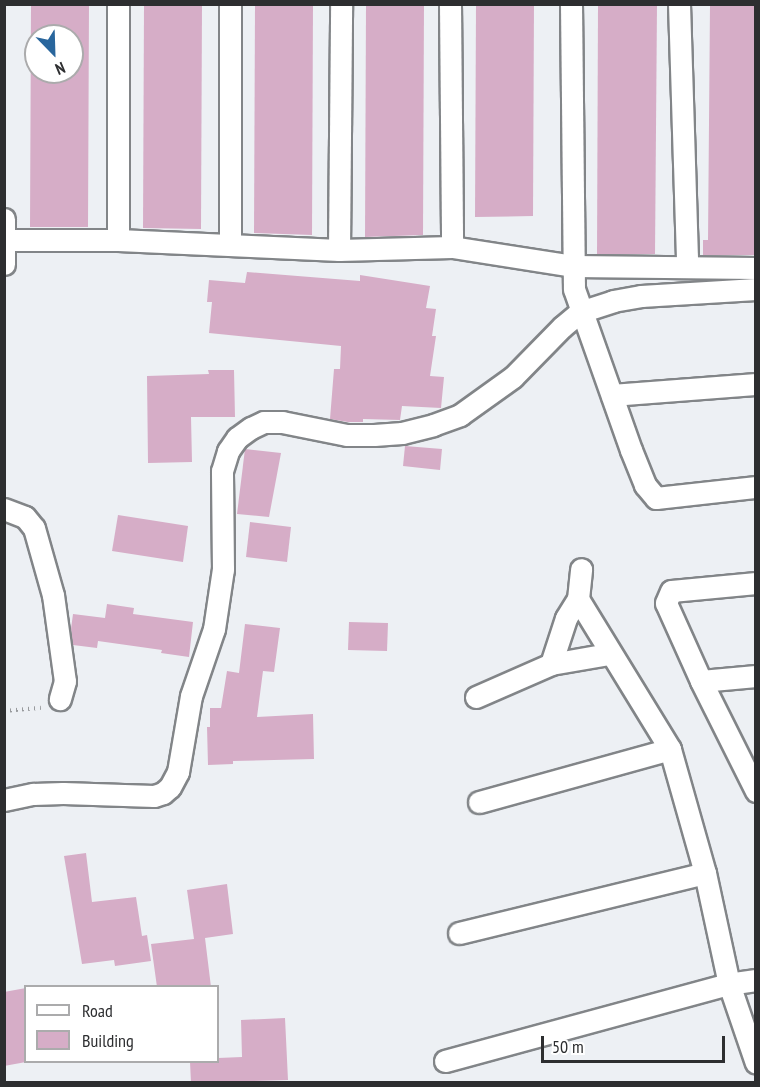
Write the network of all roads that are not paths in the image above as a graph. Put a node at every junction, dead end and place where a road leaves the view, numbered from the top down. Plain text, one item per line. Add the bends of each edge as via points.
1 (118, 4) edge
2 (230, 4) edge
3 (341, 4) edge
4 (450, 4) edge
5 (571, 4) edge
6 (679, 4) edge
7 (4, 219) edge
8 (5, 240) edge
9 (118, 240) junction
10 (230, 245) junction
11 (452, 247) junction
12 (339, 250) junction
13 (4, 264) edge
14 (687, 265) junction
15 (573, 266) junction
16 (756, 268) edge
17 (756, 289) edge
18 (580, 312) junction
19 (756, 384) edge
20 (612, 395) junction
21 (756, 487) edge
22 (4, 509) edge
23 (581, 568) dead end
24 (756, 583) edge
25 (578, 599) junction
26 (609, 654) junction
27 (551, 664) junction
28 (756, 676) edge
29 (701, 681) junction
30 (476, 697) dead end
31 (60, 699) road end
32 (670, 749) junction
33 (756, 791) edge
34 (4, 800) edge
35 (479, 802) dead end
36 (705, 873) junction
37 (459, 933) dead end
38 (756, 980) edge
39 (729, 984) junction
40 (445, 1061) dead end
41 (756, 1063) edge

1 - 9 street
2 - 10 street
3 - 12 street
4 - 11 street
5 - 15 street
6 - 14 street
7 - 8 street
8 - 9 street
8 - 13 street
9 - 10 street
10 - 12 street
11 - 12 street
11 - 15 street
14 - 15 street
14 - 16 street
15 - 18 street
17 - 18 street via 641,296
18 - 20 street
18 - 34 street via 495,391 460,415 433,425 402,433 347,435 307,425 264,422 237,438 222,471 223,569 214,628 191,696 175,781 164,794 154,796 63,793
19 - 20 street
20 - 21 street via 645,485 657,498
22 - 31 street via 25,517 34,528 53,595 64,681
23 - 25 street
24 - 29 street via 667,594 666,603
25 - 26 street
25 - 27 street via 566,618
26 - 27 street
26 - 32 street
27 - 30 street
28 - 29 street
29 - 33 street
32 - 35 street
32 - 36 street
36 - 37 street
36 - 39 street
38 - 39 street
39 - 40 street
39 - 41 street

